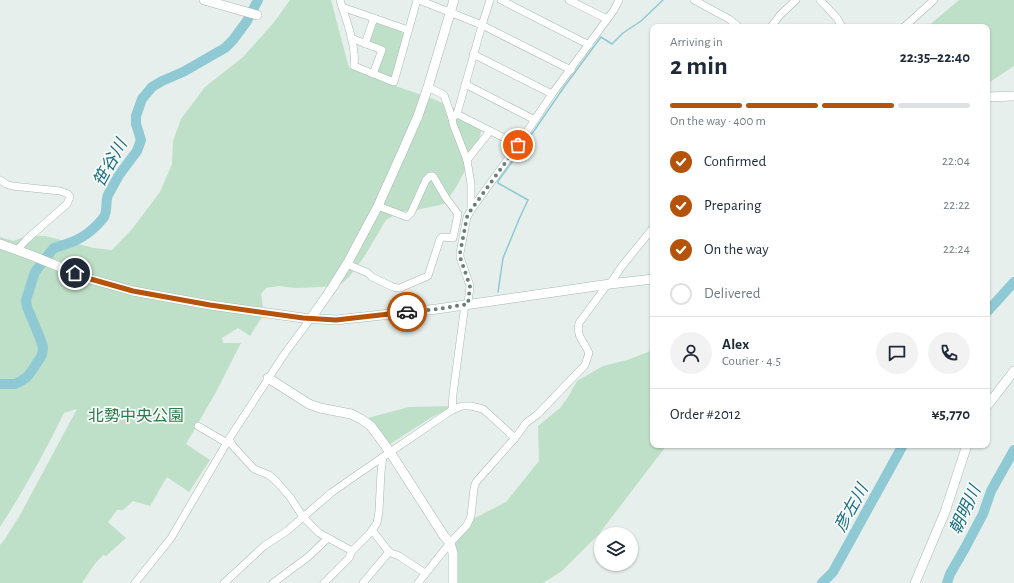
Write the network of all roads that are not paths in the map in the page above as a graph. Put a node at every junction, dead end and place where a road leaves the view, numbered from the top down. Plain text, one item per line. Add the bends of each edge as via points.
1 (204, 0) edge
2 (418, 0) edge
3 (454, 0) edge
4 (490, 0) edge
5 (501, 0) edge
6 (569, 0) edge
7 (619, 0) edge
8 (694, 0) edge
9 (796, 0) edge
10 (820, 0) edge
11 (934, 0) edge
12 (341, 3) edge
13 (449, 12) junction
14 (252, 13) dead end
15 (374, 18) junction
16 (607, 19) junction
17 (735, 24) edge
18 (774, 24) edge
19 (840, 24) edge
20 (907, 24) edge
21 (482, 25) junction
22 (408, 30) junction
23 (351, 38) junction
24 (365, 44) junction
25 (589, 45) junction
26 (474, 54) junction
27 (570, 70) junction
28 (373, 74) junction
29 (465, 84) junction
30 (428, 87) junction
31 (552, 94) junction
32 (1014, 96) edge
33 (990, 97) edge
34 (454, 116) junction
35 (535, 120) junction
36 (490, 131) junction
37 (518, 145) junction
38 (467, 160) junction
39 (0, 180) edge
40 (378, 206) junction
41 (471, 210) junction
42 (650, 232) edge
43 (0, 244) edge
44 (17, 250) junction
45 (347, 264) junction
46 (650, 279) edge
47 (608, 284) junction
48 (467, 304) junction
49 (310, 318) junction
50 (1014, 371) edge
51 (268, 378) junction
52 (990, 402) edge
53 (452, 410) junction
54 (198, 426) dead end
55 (515, 438) junction
56 (228, 441) junction
57 (966, 448) edge
58 (386, 455) junction
59 (303, 517) junction
60 (372, 530) junction
61 (328, 538) junction
62 (450, 543) junction
63 (352, 551) junction
64 (389, 552) junction
65 (426, 573) junction
66 (135, 583) edge
67 (224, 583) edge
68 (273, 583) edge
69 (324, 583) edge
70 (363, 583) edge
71 (418, 583) edge
72 (453, 583) edge
73 (915, 583) edge

1 - 14 street
2 - 13 street
2 - 22 street
3 - 13 street
4 - 21 street
5 - 25 street
6 - 16 street
7 - 16 street
8 - 17 street
9 - 18 street
10 - 19 street
11 - 20 street
12 - 15 street
12 - 23 street
13 - 21 street
13 - 30 street
15 - 22 street
15 - 24 street
16 - 25 street
21 - 26 street
21 - 27 street
22 - 28 street via 394,82
23 - 24 street
23 - 28 street via 354,66
24 - 28 street via 382,50
25 - 27 street
26 - 29 street
26 - 31 street
27 - 31 street
29 - 34 street
29 - 35 street
30 - 34 street via 444,95
30 - 40 street via 418,116
31 - 35 street
32 - 33 street
34 - 36 street
34 - 38 street via 453,124
35 - 37 street
36 - 37 street
36 - 38 street
37 - 41 street
38 - 41 street via 471,184
39 - 44 street via 12,186 60,192 70,197 67,204
40 - 45 street
40 - 45 street via 409,216 426,180 433,176 458,214 453,238 440,239 428,276 397,288
41 - 48 street via 467,217 460,253 470,286
42 - 47 street
43 - 44 street
44 - 49 street via 87,278 133,291 218,306
45 - 49 street
46 - 47 street
47 - 48 street
47 - 55 street via 579,323 578,334 589,353 585,365 526,423
48 - 49 street via 336,320
48 - 53 street
49 - 51 street
50 - 52 street
51 - 56 street
51 - 58 street via 309,404 351,414 361,419 371,426
53 - 55 street via 462,406 482,409
53 - 58 street
54 - 56 street
55 - 62 street via 476,482 471,516 467,525
56 - 59 street via 254,469 269,475 277,482
56 - 66 street via 171,538
57 - 73 street via 945,512
58 - 59 street via 331,493
58 - 60 street via 377,523
58 - 62 street
59 - 61 street
59 - 67 street via 264,546
60 - 63 street
60 - 64 street
61 - 63 street
61 - 68 street via 308,557
62 - 65 street
62 - 72 street via 453,553
63 - 69 street via 349,558
64 - 65 street
64 - 70 street
65 - 71 street

